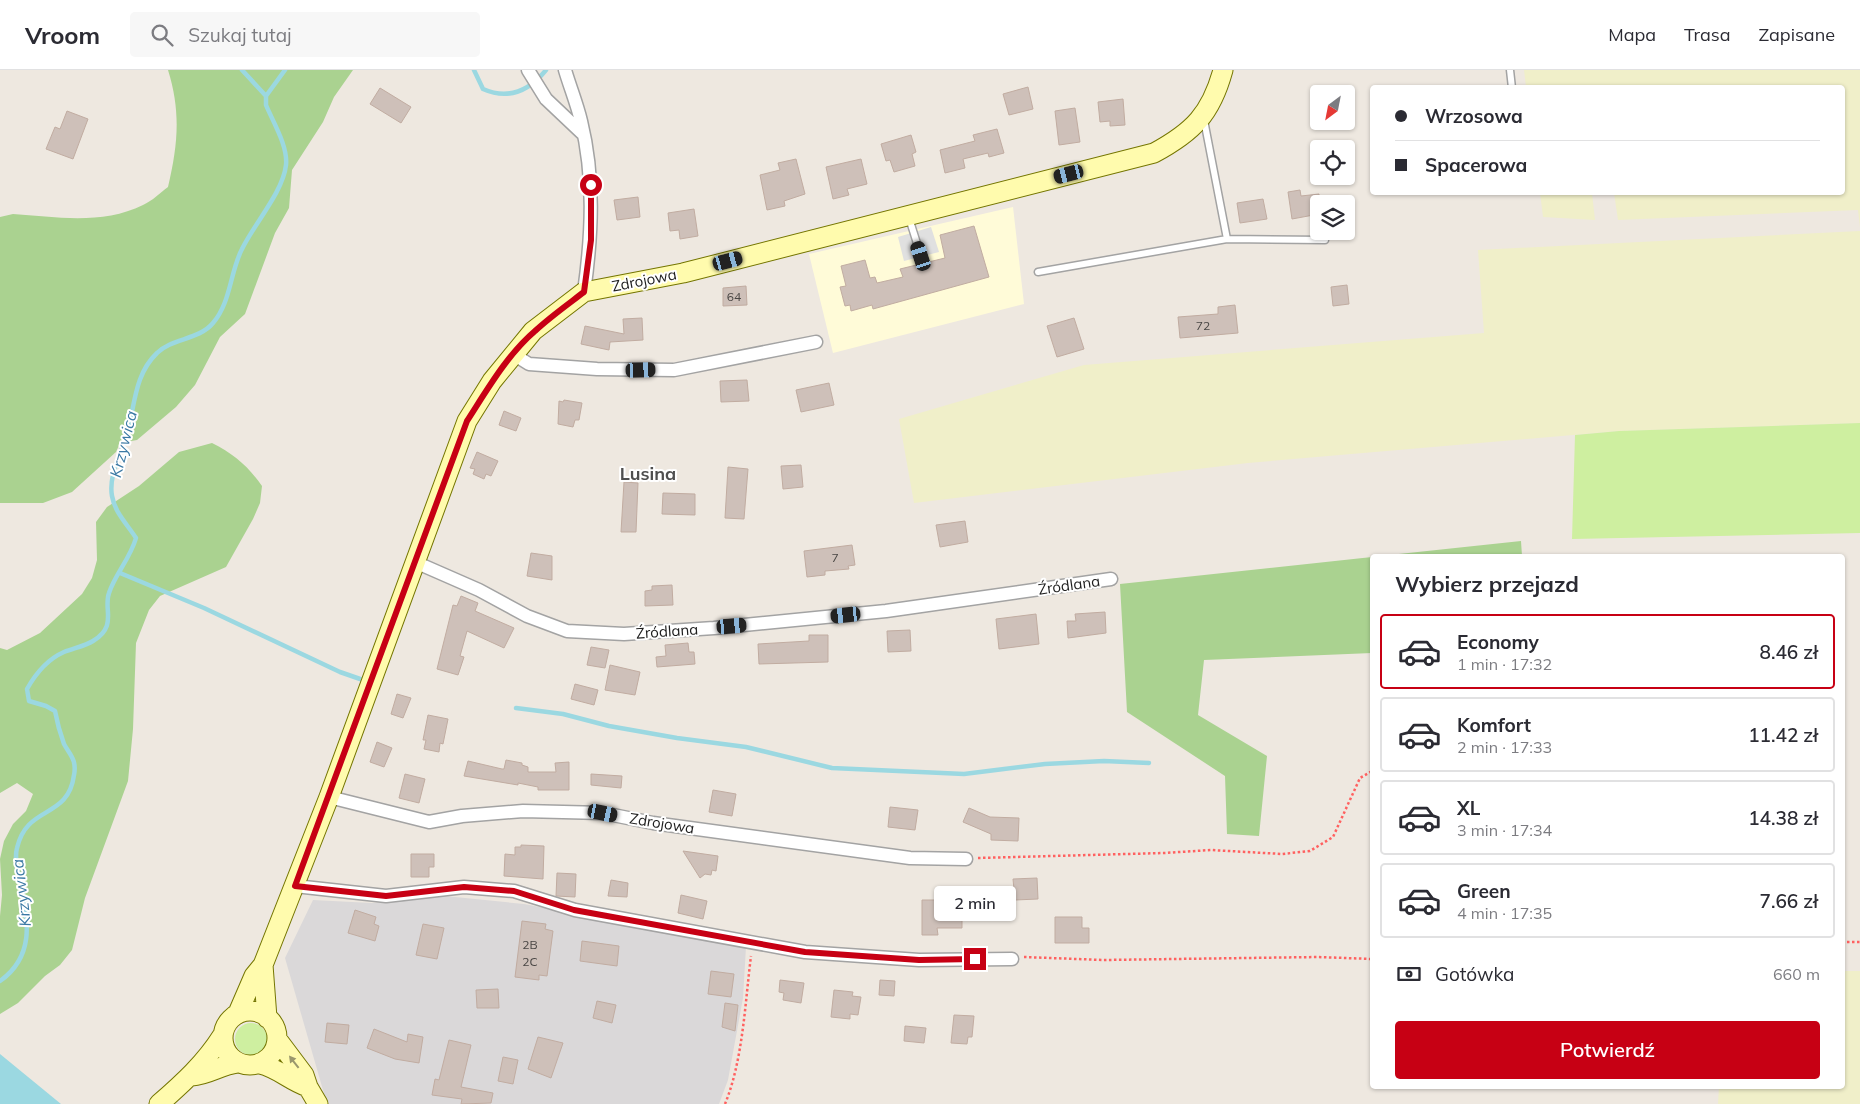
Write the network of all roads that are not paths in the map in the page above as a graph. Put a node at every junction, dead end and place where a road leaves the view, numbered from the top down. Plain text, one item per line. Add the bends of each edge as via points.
1 (565, 70) edge
2 (1223, 70) edge
3 (1510, 70) edge
4 (529, 71) edge
5 (1512, 85) edge
6 (1204, 116) junction
7 (583, 134) junction
8 (908, 214) junction
9 (1227, 239) junction
10 (1310, 240) edge
11 (921, 256) dead end
12 (1038, 272) dead end
13 (584, 292) junction
14 (816, 342) dead end
15 (513, 354) junction
16 (415, 562) junction
17 (1111, 579) dead end
18 (329, 797) junction
19 (966, 859) road end
20 (295, 886) junction
21 (1012, 959) road end
22 (263, 965) junction
23 (238, 1013) junction
24 (267, 1018) junction
25 (222, 1036) junction
26 (277, 1039) junction
27 (237, 1063) junction
28 (260, 1064) junction
29 (192, 1076) junction
30 (308, 1088) junction
31 (159, 1104) edge
32 (318, 1104) edge

1 - 7 street
2 - 6 street, Zdrojowa
3 - 5 lane
4 - 7 street via 559,114
6 - 8 street, Zdrojowa via 1189,132 1154,153
6 - 9 lane
7 - 13 street via 591,185 591,240
8 - 11 lane
8 - 13 street, Zdrojowa via 683,273
9 - 10 lane
9 - 12 lane
13 - 15 street, Zdrojowa via 534,332
14 - 15 street via 674,370 529,364
15 - 16 street, Zdrojowa via 467,421
16 - 17 street, Źródlana via 479,590 527,616 567,631 624,634 886,611
16 - 18 street, Zdrojowa
18 - 19 street, Zdrojowa via 428,822 523,811 603,813 653,823 910,858
18 - 20 street, Zdrojowa
20 - 21 street via 386,896 464,887 514,891 574,910 805,952 919,960
20 - 22 street, Zdrojowa
22 - 23 street, Zdrojowa via 254,976
22 - 24 street, Zdrojowa
23 - 24 street via 253,1011
23 - 25 street via 227,1023
24 - 26 street via 273,1024
25 - 27 street via 226,1052
25 - 29 street
26 - 28 street via 272,1054
30 -> 26 street via 304,1075
27 - 28 street
27 - 29 street
28 - 30 street via 274,1068
29 - 31 street
30 - 32 street

